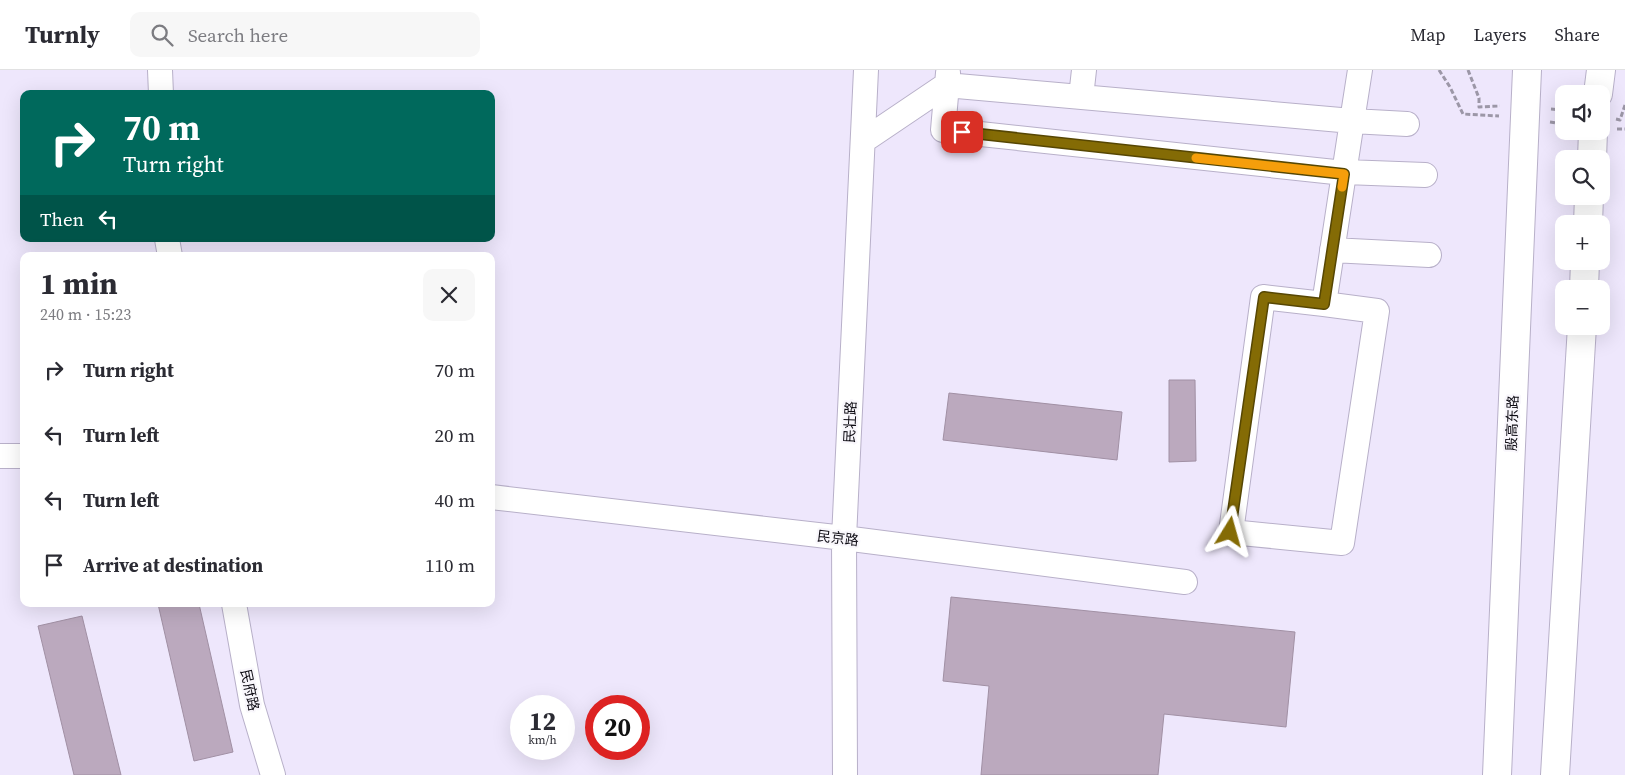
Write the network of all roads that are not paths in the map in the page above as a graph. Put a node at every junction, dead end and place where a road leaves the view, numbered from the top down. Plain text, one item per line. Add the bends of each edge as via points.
1 (160, 70) edge
2 (866, 70) edge
3 (1084, 70) edge
4 (1360, 70) edge
5 (1526, 70) edge
6 (1601, 70) edge
7 (947, 78) edge
8 (1599, 85) edge
9 (161, 90) edge
10 (1081, 97) junction
11 (1352, 121) junction
12 (1407, 124) dead end
13 (863, 141) junction
14 (1344, 173) junction
15 (1425, 175) dead end
16 (1332, 250) junction
17 (1429, 255) dead end
18 (1324, 304) junction
19 (1581, 335) edge
20 (0, 456) edge
21 (20, 456) edge
22 (495, 497) edge
23 (844, 538) junction
24 (1185, 582) dead end
25 (235, 607) edge
26 (273, 775) edge
27 (845, 775) edge
28 (1497, 775) edge
29 (1555, 775) edge

1 - 9 street
2 - 13 street, 民壮路
3 - 10 street
4 - 11 street
5 - 28 main road, 殷高东路
6 - 8 main road
7 - 10 street
7 - 13 street
7 - 14 street via 943,130
10 - 11 street
11 - 12 street
11 - 14 street
13 - 23 street, 民壮路
14 - 15 street
14 - 16 street
16 - 17 street
16 - 18 street
18 - 18 street via 1377,311 1342,543 1230,532 1264,297
19 - 29 main road
20 - 21 street
22 - 23 street, 民京路
23 - 24 street, 民京路
23 - 27 street, 民壮路
25 - 26 street, 民府路 via 252,705

